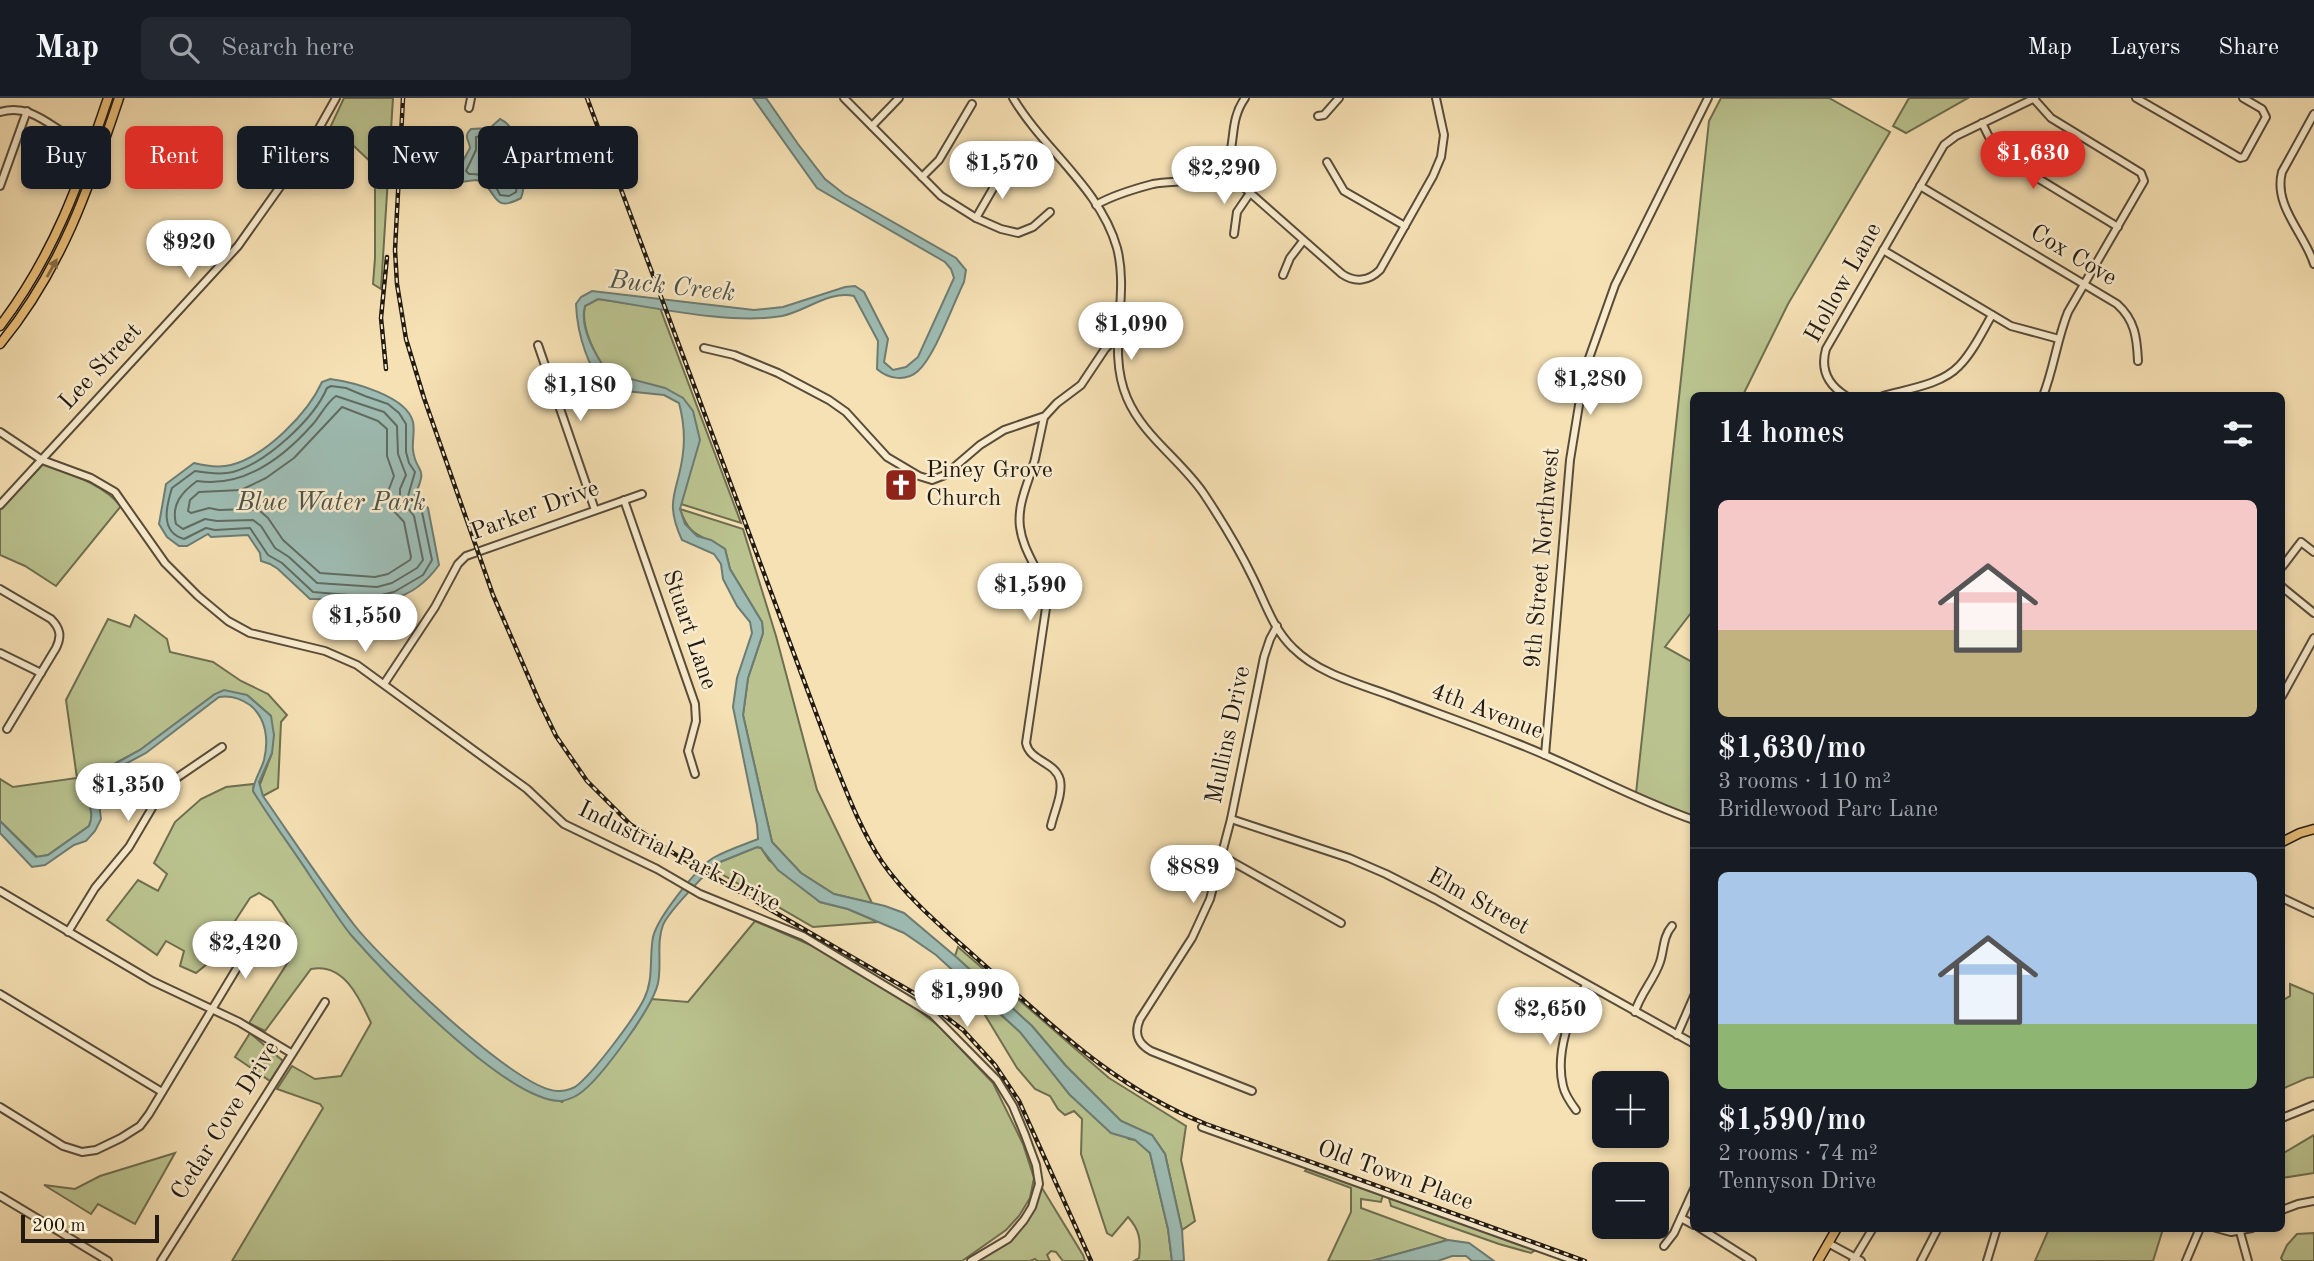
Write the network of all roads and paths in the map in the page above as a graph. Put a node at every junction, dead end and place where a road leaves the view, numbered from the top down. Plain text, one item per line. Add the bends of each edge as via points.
1 (108, 98) edge
2 (119, 98) edge
3 (337, 98) edge
4 (471, 98) edge
5 (844, 98) edge
6 (898, 98) edge
7 (1013, 98) edge
8 (1245, 98) edge
9 (1339, 98) edge
10 (1436, 98) edge
11 (1708, 98) edge
12 (2034, 98) edge
13 (2136, 98) edge
14 (2243, 98) edge
15 (972, 104) dead end
16 (469, 108) dead end
17 (27, 111) junction
18 (0, 112) edge
19 (2314, 114) edge
20 (1318, 116) dead end
21 (1982, 123) junction
22 (53, 126) edge
23 (98, 126) edge
24 (110, 126) edge
25 (872, 127) junction
26 (1326, 162) dead end
27 (1012, 166) dead end
28 (1223, 168) junction
29 (922, 177) junction
30 (0, 186) edge
31 (1920, 186) junction
32 (76, 189) edge
33 (88, 189) edge
34 (74, 194) junction
35 (1250, 194) junction
36 (84, 201) junction
37 (1096, 205) junction
38 (1050, 212) dead end
39 (976, 218) junction
40 (1405, 226) junction
41 (2118, 227) junction
42 (1234, 234) dead end
43 (1303, 241) junction
44 (1883, 250) junction
45 (2314, 264) edge
46 (1283, 275) dead end
47 (30, 284) junction
48 (2084, 284) junction
49 (39, 290) junction
50 (1992, 315) junction
51 (0, 326) edge
52 (1117, 337) junction
53 (2059, 339) junction
54 (0, 344) edge
55 (538, 345) dead end
56 (704, 348) dead end
57 (2138, 361) dead end
58 (1840, 392) edge
59 (1896, 392) edge
60 (2044, 392) edge
61 (1044, 417) junction
62 (0, 432) edge
63 (42, 460) junction
64 (642, 494) dead end
65 (624, 500) junction
66 (0, 505) edge
67 (595, 510) junction
68 (2314, 552) edge
69 (2285, 563) edge
70 (0, 589) edge
71 (2285, 589) edge
72 (2314, 613) edge
73 (1276, 626) junction
74 (2314, 638) edge
75 (0, 653) edge
76 (41, 673) junction
77 (384, 684) junction
78 (2285, 691) edge
79 (7, 729) dead end
80 (222, 747) dead end
81 (1545, 755) junction
82 (695, 774) dead end
83 (1690, 818) edge
84 (1231, 819) junction
85 (1051, 826) dead end
86 (2314, 830) edge
87 (2285, 840) edge
88 (1222, 856) junction
89 (0, 891) edge
90 (2285, 899) edge
91 (2314, 913) edge
92 (1341, 923) dead end
93 (1672, 926) dead end
94 (68, 932) junction
95 (255, 938) dead end
96 (1586, 985) junction
97 (0, 994) edge
98 (325, 1002) dead end
99 (1690, 1005) edge
100 (212, 1010) junction
101 (1635, 1012) junction
102 (1677, 1035) junction
103 (1690, 1042) edge
104 (291, 1053) junction
105 (162, 1091) junction
106 (1252, 1091) dead end
107 (2314, 1105) edge
108 (0, 1107) edge
109 (1576, 1110) dead end
110 (2285, 1117) edge
111 (1202, 1127) dead end
112 (0, 1196) edge
113 (1690, 1198) edge
114 (2314, 1201) edge
115 (2285, 1209) edge
116 (1681, 1218) junction
117 (1690, 1223) edge
118 (1706, 1232) edge
119 (1835, 1232) edge
120 (1871, 1232) edge
121 (1936, 1232) edge
122 (1996, 1232) edge
123 (2198, 1232) edge
124 (2240, 1232) edge
125 (1828, 1243) junction
126 (1664, 1246) dead end
127 (1856, 1260) edge
128 (108, 1261) edge
129 (161, 1261) edge
130 (971, 1261) edge
131 (1576, 1261) edge
132 (1752, 1261) edge
133 (1818, 1261) edge
134 (1921, 1261) edge
135 (1987, 1261) edge
136 (2186, 1261) edge
137 (2248, 1261) edge

1 - 23 main road
2 - 24 main road
3 - 63 street, Lee Street via 248,233
4 - 16 street
5 - 25 street
6 - 25 street
7 - 37 street, 4th Avenue
8 - 28 street
9 - 20 street
10 - 40 street via 1444,135 1441,157
11 - 81 street, 9th Street Northwest via 1615,285 1587,369 1570,460
12 - 21 street, Hollow Lane
12 - 41 street via 2051,118 2143,176 2144,185
13 - 14 street via 2240,158 2266,117 2262,109
15 - 29 street via 939,160
17 - 18 street
17 - 22 street
17 - 30 street
19 - 45 street via 2280,180 2290,219
21 - 31 street, Hollow Lane via 1947,142
21 - 41 street via 2003,156
25 - 29 street
26 - 40 street via 1344,191
27 - 39 street via 1002,173
28 - 35 street
28 - 37 street via 1202,179 1148,185
29 - 39 street via 941,196
31 - 44 street, Hollow Lane
31 - 48 street, Cox Cove
32 - 34 main road
33 - 36 main road
34 - 36 main road
34 - 47 main road
35 - 42 street via 1237,212
35 - 43 street
49 -> 36 main road
37 - 52 street, 4th Avenue via 1113,236 1120,263
38 - 39 street via 1033,228 1018,233
40 - 43 street via 1380,270 1363,280 1342,274
41 - 48 street
43 - 46 street
44 - 50 street
44 - 58 street, Hollow Lane via 1824,353 1828,381
47 - 49 main road
47 - 51 main road
48 - 53 street
48 - 57 street, Cox Cove via 2128,315 2136,334
49 - 54 main road
50 - 53 street via 2019,329
50 - 59 street via 1956,369
52 - 61 street via 1081,385
52 - 73 street, 4th Avenue via 1120,378 1132,410 1210,503
53 - 60 street
55 - 67 street
56 - 61 street via 778,373 829,400 846,412 883,454 927,479 945,475 1010,427
61 - 85 street via 1019,519 1024,545 1043,580 1046,597 1026,743 1031,754 1052,768 1060,780
62 - 63 street, Industrial Park Drive
63 - 66 street, Lee Street
63 - 77 street, Industrial Park Drive via 115,492 165,562 228,621 259,636 334,654
64 - 65 street, Parker Drive
65 - 67 street, Parker Drive
65 - 82 street, Stuart Lane via 695,704 697,715 688,751
67 - 77 street, Parker Drive via 466,556
68 - 69 street via 2301,542
70 - 76 street via 62,631
71 - 72 street
73 - 81 street, 4th Avenue via 1297,653 1320,667
73 - 84 street, Mullins Drive via 1264,657
74 - 78 street
75 - 76 street
76 - 79 street
77 - 130 street, Industrial Park Drive via 527,789 564,824 700,894 803,936 932,1014 997,1080 1025,1135 1039,1184 1032,1207 1008,1239
80 - 94 street via 166,787
81 - 83 street, 4th Avenue
84 - 88 street, Mullins Drive
84 - 96 street, Elm Street via 1386,874
86 - 87 main road
88 - 92 street
88 - 106 street, Mullins Drive via 1198,927 1134,1036 1150,1051
89 - 94 street
90 - 91 street
93 - 101 street
94 - 100 street
95 - 100 street
96 - 101 street, Elm Street
96 - 109 street via 1574,1006 1561,1060 1562,1082
97 - 105 street
98 - 104 street, Cedar Cove Drive
99 - 102 street
100 - 104 street
100 - 105 street
101 - 102 street, Elm Street
102 - 103 street, Elm Street
104 - 129 street, Cedar Cove Drive
105 - 108 street via 133,1131 82,1152 63,1146
107 - 110 street
111 - 131 street, Old Town Place
112 - 128 street
113 - 116 street
114 - 115 street
116 - 117 street
116 - 126 street
118 - 132 street
119 - 125 main road
120 - 127 street
121 - 134 street
122 - 135 street
123 - 136 street
124 - 137 street
125 - 127 street
125 - 133 main road

